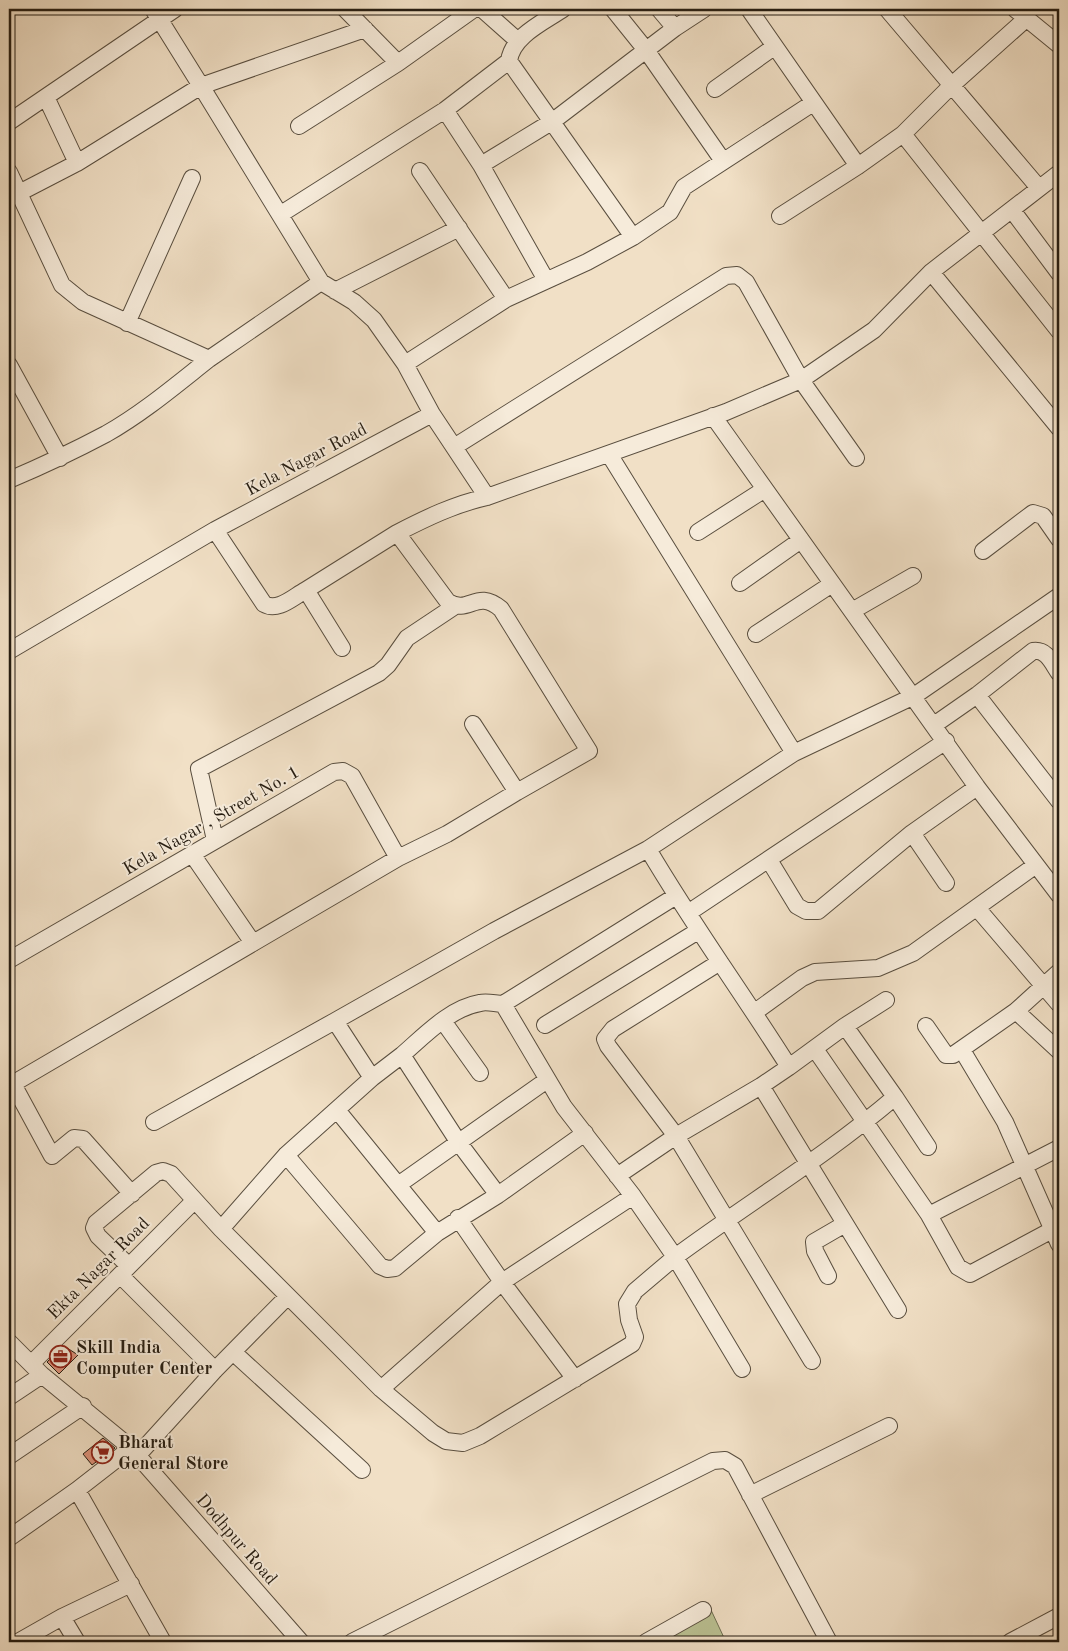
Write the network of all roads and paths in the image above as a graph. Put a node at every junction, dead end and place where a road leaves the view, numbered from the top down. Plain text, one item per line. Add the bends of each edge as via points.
1 (175, 9) edge
2 (345, 9) edge
3 (474, 9) edge
4 (482, 9) edge
5 (563, 9) edge
6 (613, 9) edge
7 (660, 9) edge
8 (704, 9) edge
9 (749, 9) edge
10 (887, 9) edge
11 (1021, 13) edge
12 (156, 14) edge
13 (675, 28) junction
14 (365, 30) junction
15 (518, 41) junction
16 (1059, 45) edge
17 (774, 47) junction
18 (646, 50) junction
19 (510, 61) junction
20 (398, 63) junction
21 (952, 85) junction
22 (201, 86) junction
23 (715, 89) dead end
24 (46, 97) junction
25 (813, 103) junction
26 (445, 110) junction
27 (553, 121) junction
28 (9, 122) edge
29 (299, 126) dead end
30 (903, 134) junction
31 (723, 162) junction
32 (77, 163) junction
33 (481, 165) junction
34 (858, 166) junction
35 (9, 172) edge
36 (420, 172) dead end
37 (1059, 173) edge
38 (192, 178) dead end
39 (1039, 188) junction
40 (20, 193) junction
41 (1012, 210) junction
42 (280, 214) junction
43 (780, 216) dead end
44 (459, 228) junction
45 (982, 233) junction
46 (633, 236) junction
47 (931, 272) junction
48 (1059, 273) edge
49 (546, 280) junction
50 (321, 282) junction
51 (335, 291) junction
52 (506, 299) junction
53 (127, 323) junction
54 (1058, 326) edge
55 (209, 359) junction
56 (405, 364) junction
57 (9, 365) edge
58 (801, 380) junction
59 (432, 414) junction
60 (713, 416) junction
61 (1059, 428) edge
62 (454, 447) junction
63 (609, 454) junction
64 (60, 458) junction
65 (856, 458) dead end
66 (9, 480) edge
67 (765, 489) junction
68 (487, 497) junction
69 (215, 530) junction
70 (698, 532) dead end
71 (397, 533) junction
72 (1059, 539) edge
73 (801, 540) junction
74 (983, 551) dead end
75 (913, 576) dead end
76 (740, 584) dead end
77 (832, 584) junction
78 (306, 590) junction
79 (1059, 596) edge
80 (456, 606) junction
81 (852, 611) junction
82 (756, 634) dead end
83 (342, 648) dead end
84 (9, 650) edge
85 (1059, 673) edge
86 (977, 695) junction
87 (914, 696) junction
88 (473, 724) dead end
89 (934, 725) junction
90 (946, 741) junction
91 (794, 753) junction
92 (977, 787) junction
93 (517, 792) junction
94 (1059, 802) edge
95 (912, 833) junction
96 (215, 840) junction
97 (648, 850) junction
98 (192, 854) junction
99 (398, 858) junction
100 (769, 860) junction
101 (1036, 865) junction
102 (946, 883) dead end
103 (1059, 895) edge
104 (676, 896) junction
105 (977, 908) junction
106 (688, 913) junction
107 (698, 931) junction
108 (253, 943) junction
109 (9, 960) edge
110 (720, 962) junction
111 (1059, 972) edge
112 (1043, 985) junction
113 (886, 1000) dead end
114 (503, 1004) junction
115 (1059, 1004) edge
116 (1016, 1011) junction
117 (755, 1012) junction
118 (335, 1021) junction
119 (442, 1021) junction
120 (545, 1025) dead end
121 (845, 1026) junction
122 (926, 1026) dead end
123 (815, 1049) junction
124 (962, 1050) junction
125 (1059, 1051) edge
126 (402, 1055) junction
127 (789, 1067) junction
128 (480, 1073) dead end
129 (372, 1078) junction
130 (548, 1080) junction
131 (11, 1085) edge
132 (762, 1086) junction
133 (895, 1097) junction
134 (337, 1110) junction
135 (154, 1122) dead end
136 (864, 1123) junction
137 (585, 1133) junction
138 (676, 1136) junction
139 (459, 1143) junction
140 (928, 1147) dead end
141 (1059, 1148) edge
142 (286, 1155) junction
143 (810, 1163) junction
144 (1026, 1165) junction
145 (617, 1176) junction
146 (398, 1185) junction
147 (132, 1194) junction
148 (498, 1195) junction
149 (633, 1196) junction
150 (194, 1201) junction
151 (929, 1215) junction
152 (458, 1218) junction
153 (727, 1218) junction
154 (845, 1224) junction
155 (221, 1229) junction
156 (437, 1233) junction
157 (1056, 1237) edge
158 (675, 1257) junction
159 (124, 1271) junction
160 (828, 1276) dead end
161 (502, 1282) junction
162 (288, 1296) junction
163 (898, 1310) dead end
164 (9, 1342) edge
165 (233, 1352) junction
166 (812, 1361) dead end
167 (36, 1369) junction
168 (742, 1369) dead end
169 (215, 1370) junction
170 (575, 1379) junction
171 (381, 1388) junction
172 (9, 1397) edge
173 (83, 1406) junction
174 (888, 1426) dead end
175 (135, 1451) junction
176 (9, 1456) edge
177 (362, 1470) dead end
178 (77, 1490) junction
179 (750, 1495) junction
180 (9, 1538) edge
181 (131, 1584) junction
182 (703, 1610) dead end
183 (1059, 1616) edge
184 (62, 1617) junction
185 (1036, 1636) edge
186 (18, 1642) edge
187 (77, 1642) edge
188 (163, 1642) edge
189 (301, 1642) edge
190 (352, 1642) edge
191 (646, 1642) edge
192 (829, 1642) edge
193 (1010, 1642) edge

1 - 12 street
2 - 14 street
3 - 20 street
4 - 15 street
5 - 15 street
6 - 18 street
7 - 13 street
8 - 13 street
9 - 17 street
10 - 21 street
11 - 16 street
11 - 21 street
12 - 22 street
12 - 24 street
13 - 18 street
14 - 20 street
14 - 22 street
15 - 19 street via 510,52
17 - 23 street
17 - 25 street
18 - 27 street
18 - 31 street
19 - 26 street
19 - 27 street
20 - 29 street
21 - 30 street
21 - 39 street
22 - 32 street
22 - 42 street
24 - 28 street
24 - 32 street
25 - 31 street
25 - 34 street
26 - 33 street
26 - 42 street
27 - 33 street
27 - 46 street
30 - 34 street
30 - 45 street
31 - 46 street via 684,187 670,212
32 - 40 street
33 - 49 street
34 - 43 street
35 - 40 street
36 - 44 street
37 - 39 street
38 - 53 street
39 - 41 street
40 - 53 street via 62,285 82,302
41 - 45 street
41 - 48 street
42 - 50 street
44 - 51 street
44 - 52 street
45 - 47 street
45 - 54 street
46 - 49 street
47 - 58 street via 874,330
47 - 61 street
49 - 52 street
50 - 51 street
50 - 55 street
51 - 56 street via 354,302 374,320
52 - 56 street
53 - 55 street
55 - 64 street via 152,404 108,433
56 - 59 street
57 - 64 street
58 - 60 street
58 - 62 street via 746,282 737,276 726,276
58 - 65 street
59 - 62 street
59 - 69 street, Kela Nagar Road
60 - 63 street
60 - 67 street
62 - 68 street
63 - 68 street
63 - 91 street
64 - 66 street
67 - 70 street
67 - 73 street
68 - 71 street via 428,517
69 - 78 street via 264,604 270,608
69 - 84 street, Kela Nagar Road
71 - 78 street
71 - 80 street via 448,602
72 - 74 street via 1043,516 1034,513
73 - 76 street
73 - 77 street
75 - 81 street
77 - 81 street
77 - 82 street
78 - 83 street
79 - 87 street
80 - 93 street via 484,599 501,608 589,752
80 - 96 street via 407,638 379,672 199,769
81 - 87 street
85 - 86 street via 1046,654 1040,650 1033,651
86 - 89 street
86 - 94 street
87 - 89 street
87 - 91 street
88 - 93 street
89 - 90 street
90 - 92 street
90 - 100 street
91 - 97 street
92 - 95 street
92 - 101 street
93 - 99 street via 447,834
95 - 100 street via 818,911 806,912 797,906
95 - 102 street
96 - 98 street, Kela Nagar , Street No. 1
96 - 99 street, Kela Nagar , Street No. 1 via 334,772 343,771 352,776
97 - 104 street
97 - 118 street via 494,931
98 - 108 street
98 - 109 street, Kela Nagar , Street No. 1
99 - 108 street
100 - 106 street
101 - 103 street
101 - 105 street
104 - 106 street
104 - 114 street
105 - 112 street
105 - 117 street via 913,954 892,964 857,971 816,972 802,978
106 - 107 street
107 - 110 street
107 - 120 street
108 - 131 street
110 - 117 street
110 - 138 street via 614,1029 605,1039
111 - 112 street
112 - 115 street
112 - 116 street
113 - 121 street
114 - 119 street via 480,1002
114 - 130 street
116 - 124 street
116 - 125 street
117 - 127 street
118 - 129 street
118 - 135 street
119 - 126 street
119 - 128 street
121 - 123 street
121 - 133 street
122 - 124 street via 946,1055
123 - 127 street
123 - 136 street
124 - 144 street via 1005,1122
126 - 129 street
126 - 139 street
127 - 132 street
129 - 134 street
130 - 137 street
130 - 139 street
131 - 147 street via 52,1156 74,1138 83,1139
132 - 138 street
132 - 143 street
133 - 136 street
133 - 140 street
134 - 142 street
134 - 146 street
136 - 143 street
136 - 151 street
137 - 145 street
137 - 148 street
138 - 145 street
138 - 153 street
139 - 146 street
139 - 148 street
141 - 144 street
142 - 155 street
142 - 156 street via 380,1266 395,1268
143 - 153 street
143 - 154 street
144 - 151 street
144 - 157 street
145 - 149 street
146 - 156 street
147 - 150 street via 156,1173 163,1171 171,1174
147 - 159 street via 94,1228
148 - 152 street
149 - 158 street
149 - 161 street
150 - 155 street
150 - 159 street, Ekta Nagar Road
151 - 157 street via 958,1267 970,1274
152 - 156 street
152 - 161 street
153 - 158 street
153 - 166 street
154 - 160 street via 814,1242 815,1251
154 - 163 street
155 - 162 street
158 - 168 street
158 - 170 street via 635,1291 627,1304 635,1337 632,1344
159 - 167 street, Ekta Nagar Road
159 - 169 street
161 - 170 street
161 - 171 street
162 - 165 street
162 - 171 street
164 - 167 street, Dodhpur Road
165 - 169 street
165 - 177 street
167 - 172 street, Ekta Nagar Road
167 - 173 street, Dodhpur Road
169 - 175 street
170 - 171 street via 463,1443 446,1441 433,1433
173 - 175 street, Dodhpur Road
173 - 176 street
174 - 179 street
175 - 178 street
175 - 189 street, Dodhpur Road
178 - 180 street
178 - 181 street
179 - 190 street via 735,1466 724,1460 714,1461
179 - 192 street
181 - 184 street
181 - 188 street
182 - 191 street
183 - 185 street
184 - 186 street
184 - 187 street
185 - 193 street

